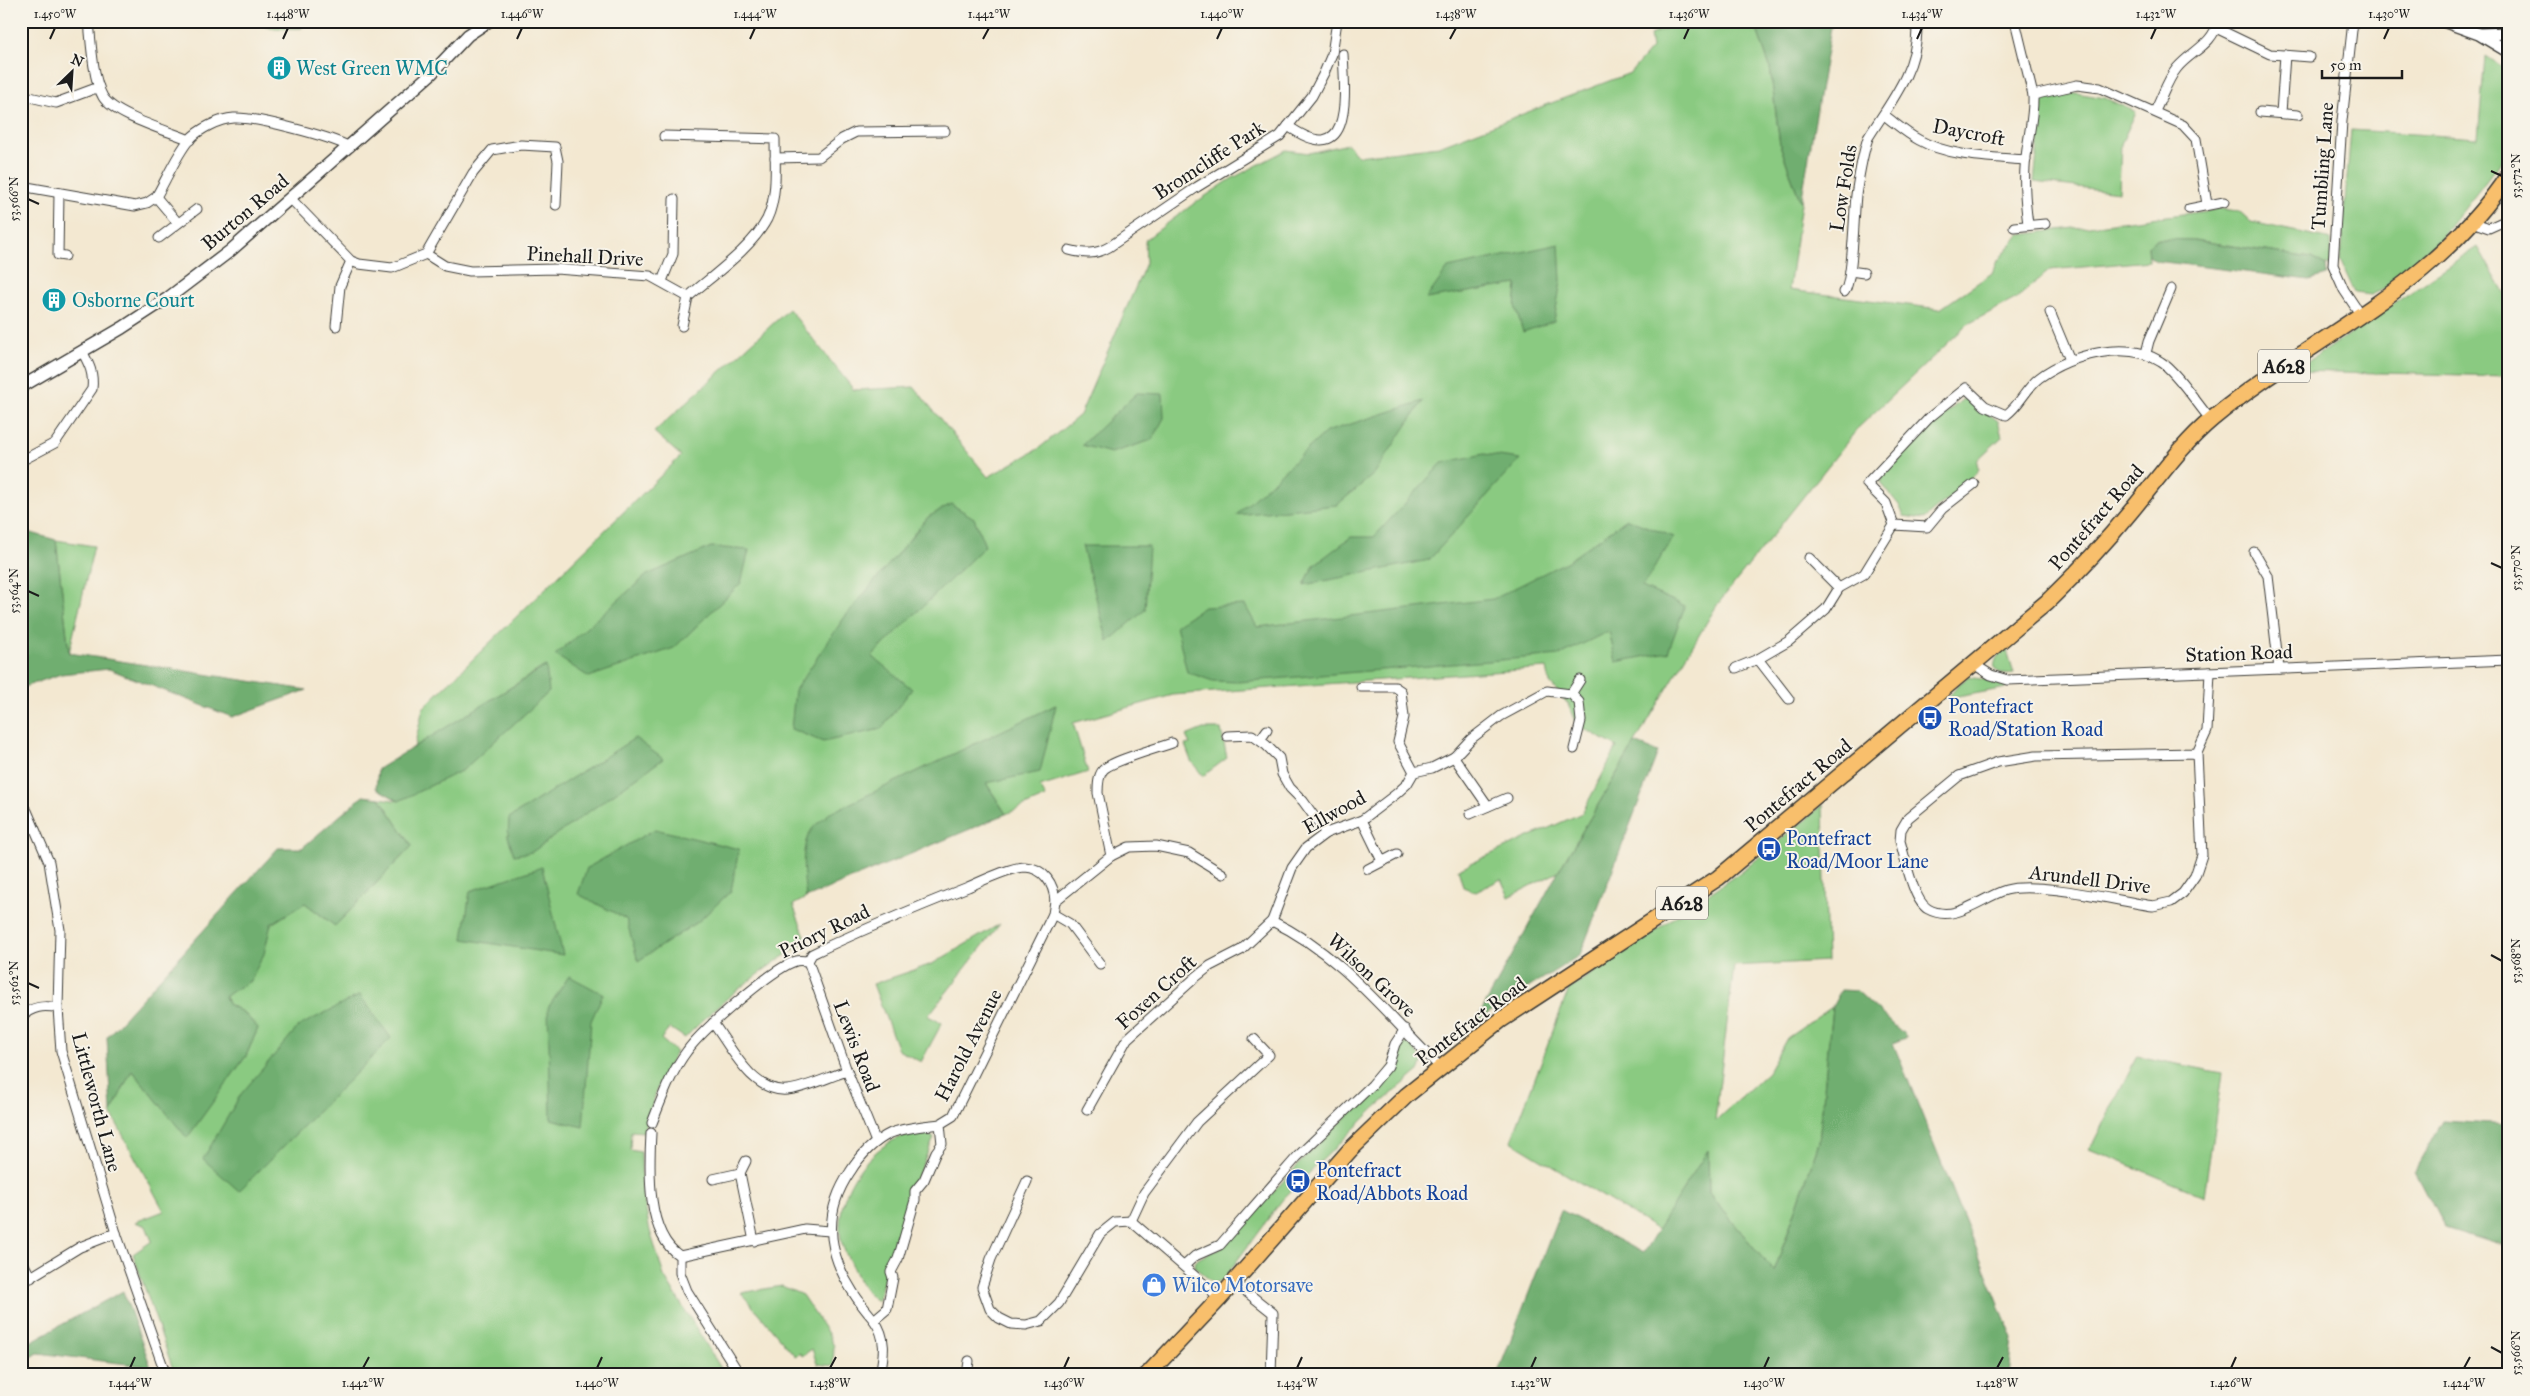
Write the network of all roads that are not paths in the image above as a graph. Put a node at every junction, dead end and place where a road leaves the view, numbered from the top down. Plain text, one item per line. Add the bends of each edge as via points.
1 (89, 21) edge
2 (471, 21) edge
3 (489, 21) edge
4 (1337, 21) edge
5 (1900, 21) edge
6 (2015, 21) edge
7 (2354, 21) edge
8 (2443, 21) edge
9 (2217, 25) edge
10 (2509, 33) edge
11 (2479, 34) junction
12 (468, 35) junction
13 (2509, 52) edge
14 (1342, 54) dead end
15 (2285, 55) junction
16 (2309, 57) dead end
17 (99, 87) junction
18 (21, 95) edge
19 (2032, 95) junction
20 (2155, 111) junction
21 (2260, 112) dead end
22 (2281, 113) junction
23 (1884, 115) junction
24 (2298, 115) dead end
25 (1288, 126) junction
26 (945, 130) dead end
27 (664, 136) dead end
28 (190, 140) junction
29 (350, 146) junction
30 (775, 158) junction
31 (2026, 160) junction
32 (2509, 174) edge
33 (21, 186) edge
34 (59, 193) junction
35 (156, 197) junction
36 (291, 199) junction
37 (674, 199) dead end
38 (2224, 202) dead end
39 (556, 204) dead end
40 (2207, 204) junction
41 (197, 209) dead end
42 (2189, 210) dead end
43 (2509, 219) edge
44 (2472, 222) junction
45 (178, 224) junction
46 (2028, 224) junction
47 (2045, 224) dead end
48 (2014, 226) dead end
49 (159, 238) dead end
50 (1069, 250) dead end
51 (426, 254) junction
52 (65, 256) dead end
53 (351, 261) junction
54 (1850, 271) junction
55 (1864, 273) dead end
56 (662, 281) junction
57 (2171, 289) dead end
58 (1844, 292) dead end
59 (688, 296) junction
60 (2356, 308) dead end
61 (2050, 312) dead end
62 (336, 326) dead end
63 (682, 326) dead end
64 (82, 351) junction
65 (2146, 353) junction
66 (2070, 360) junction
67 (21, 387) edge
68 (2210, 420) junction
69 (21, 462) edge
70 (1974, 484) dead end
71 (1894, 525) junction
72 (2254, 552) dead end
73 (1809, 558) dead end
74 (1839, 588) junction
75 (1758, 659) junction
76 (2509, 660) edge
77 (1974, 664) junction
78 (1736, 668) dead end
79 (2278, 669) junction
80 (2210, 672) junction
81 (1580, 680) dead end
82 (1361, 687) dead end
83 (1571, 694) junction
84 (1789, 699) dead end
85 (1267, 730) dead end
86 (1227, 736) dead end
87 (1260, 740) junction
88 (1172, 743) dead end
89 (1574, 749) dead end
90 (2197, 753) junction
91 (1454, 757) junction
92 (1414, 772) junction
93 (1508, 798) dead end
94 (21, 806) edge
95 (1488, 806) junction
96 (1470, 814) dead end
97 (1362, 820) junction
98 (1326, 833) junction
99 (1397, 854) dead end
100 (1111, 856) junction
101 (1382, 861) junction
102 (1368, 869) dead end
103 (1222, 874) dead end
104 (1055, 900) junction
105 (1053, 914) junction
106 (1272, 921) junction
107 (808, 961) junction
108 (1100, 964) dead end
109 (58, 1008) junction
110 (21, 1017) edge
111 (713, 1023) junction
112 (1405, 1029) junction
113 (1254, 1038) dead end
114 (1440, 1067) junction
115 (847, 1071) junction
116 (1087, 1110) dead end
117 (652, 1123) dead end
118 (940, 1124) junction
119 (650, 1132) dead end
120 (876, 1142) junction
121 (746, 1161) dead end
122 (740, 1173) junction
123 (714, 1179) dead end
124 (1027, 1181) dead end
125 (1131, 1221) junction
126 (830, 1231) junction
127 (116, 1233) junction
128 (754, 1241) junction
129 (680, 1256) junction
130 (21, 1259) edge
131 (1184, 1266) junction
132 (31, 1278) junction
133 (1234, 1282) junction
134 (21, 1283) edge
135 (1220, 1298) junction
136 (874, 1320) junction
137 (969, 1360) dead end
138 (166, 1375) edge
139 (740, 1375) edge
140 (880, 1375) edge
141 (967, 1375) edge
142 (1147, 1375) edge
143 (1271, 1375) edge

1 - 17 street
2 - 12 street
3 - 12 street, Burton Road
4 - 25 street, Bromcliffe Park via 1332,54 1324,73 1312,96
5 - 23 street, Low Folds via 1910,22 1917,29 1917,40 1898,94
6 - 19 street
7 - 60 street, Tumbling Lane via 2342,121 2333,265
8 - 11 street
9 - 15 street via 2260,50
9 - 20 street via 2210,40 2175,70
10 - 11 street
11 - 13 street
12 - 29 street, Burton Road via 432,73
14 - 25 street via 1346,106 1338,128 1331,136 1310,140
15 - 16 street
15 - 22 street
17 - 18 street via 56,103
17 - 28 street via 103,98 119,111
19 - 20 street via 2064,87 2088,86
19 - 31 street
20 - 40 street via 2183,126 2196,140
21 - 22 street
22 - 24 street
23 - 31 street, Daycroft via 1918,140 1941,149
23 - 54 street, Low Folds via 1865,146 1856,196
25 - 50 street, Bromcliffe Park via 1269,144 1197,187 1109,247 1097,253
26 - 30 street via 856,132 819,157
27 - 30 street via 775,139
28 - 29 street via 221,120 234,118 288,128
28 - 35 street
29 - 36 street, Burton Road
30 - 59 street via 774,188 767,218 750,242
31 - 46 street
32 - 44 highway, Pontefract Road / A628
33 - 34 street
34 - 35 street via 135,206
34 - 52 street via 58,255
35 - 45 street
36 - 53 street
36 - 64 street, Burton Road via 168,298
37 - 56 street via 673,254
38 - 40 street
39 - 51 street via 558,161 555,146 521,144 492,150 473,173
40 - 42 street
41 - 45 street
43 - 44 street via 2489,228
44 - 68 highway, Pontefract Road / A628 via 2395,293
45 - 49 street
46 - 47 street
46 - 48 street
51 - 53 street via 392,268
51 - 56 street, Pinehall Drive via 445,266 470,271 556,269 650,276
53 - 62 street via 340,286
54 - 55 street
54 - 58 street, Low Folds
56 - 59 street, Pinehall Drive
57 - 65 street
59 - 63 street
61 - 66 street
64 - 67 street, Burton Road
64 - 69 street via 94,379 92,389 55,443
65 - 66 street via 2107,351
65 - 68 street via 2163,362
66 - 71 street via 2037,379 2006,415 1984,406 1966,388 1930,417 1867,484 1886,503
68 - 77 highway, Pontefract Road / A628 via 2068,582
70 - 71 street via 1927,527
71 - 74 street via 1864,574
72 - 79 street via 2268,576
73 - 74 street
74 - 75 street via 1826,609 1789,641
75 - 78 street
75 - 84 street
76 - 79 street, Station Road
77 - 80 street, Station Road via 1990,675 2008,680
77 - 114 highway, Pontefract Road / A628 via 1718,878 1501,1020
79 - 80 street, Station Road
80 - 90 street, Arundell Drive via 2207,731
81 - 83 street
82 - 92 street via 1395,687 1401,691 1404,717 1398,742
83 - 89 street via 1578,702 1581,720
83 - 91 street via 1547,691 1501,716 1471,738
85 - 87 street
86 - 87 street via 1252,735
87 - 98 street via 1279,758 1282,774 1290,788
88 - 100 street via 1103,770 1098,793
90 - 90 street, Arundell Drive via 2036,756 1998,762 1960,776 1908,818 1901,830 1900,841 1919,902 1929,910 1947,913 1972,907 2007,890 2036,887 2153,906 2171,902 2184,893 2195,876 2202,855
91 - 92 street via 1432,768
91 - 95 street
92 - 97 street, Ellwood via 1407,784
93 - 95 street
94 - 109 street, Littleworth Lane via 27,811 49,862 60,930
95 - 96 street
97 - 98 street, Ellwood
97 - 101 street
98 - 106 street, Ellwood via 1306,848 1292,868
99 - 101 street
100 - 103 street via 1129,847 1156,846 1189,853
100 - 104 street
101 - 102 street
104 - 105 street, Harold Avenue
104 - 107 street, Priory Road via 1054,887 1045,876 1024,867 883,922 812,954
105 - 108 street via 1070,924
105 - 118 street, Harold Avenue via 953,1116
106 - 112 street, Wilson Grove via 1309,941 1339,964
106 - 116 street, Foxen Croft via 1241,950 1196,977 1127,1039
107 - 111 street, Priory Road via 789,965 748,993
107 - 115 street, Lewis Road
109 - 110 street via 34,1008
109 - 127 street, Littleworth Lane via 61,1051
111 - 115 street via 749,1072 767,1087 789,1090
111 - 117 street, Priory Road via 688,1050 669,1080
112 - 114 street, Wilson Grove
112 - 131 street, Pontefract Road via 1395,1044 1388,1066 1372,1085 1297,1157 1220,1245 1195,1256
113 - 125 street via 1268,1055 1197,1122 1144,1193
114 - 133 highway, Pontefract Road / A628 via 1350,1150
115 - 120 street, Lewis Road
118 - 120 street via 906,1128
118 - 136 street, Harold Avenue via 942,1144 915,1192 898,1260 891,1272 893,1278 887,1309
119 - 129 street via 649,1172 656,1219 669,1249
120 - 126 street via 845,1179 834,1205
121 - 122 street
122 - 123 street
122 - 128 street
124 - 125 street via 990,1259 982,1287 990,1308 1011,1324 1041,1321 1059,1303 1100,1234 1115,1222
125 - 131 street
126 - 128 street via 805,1229
126 - 136 street via 847,1284
127 - 132 street via 80,1247
127 - 138 street, Littleworth Lane
128 - 129 street
129 - 139 street via 680,1273 688,1291
130 - 132 street
131 - 135 street
132 - 134 street
133 - 135 highway, Pontefract Road / A628
133 - 143 street via 1273,1313
135 - 142 highway, Pontefract Road / A628
136 - 140 street via 882,1331 884,1348
137 - 141 street

